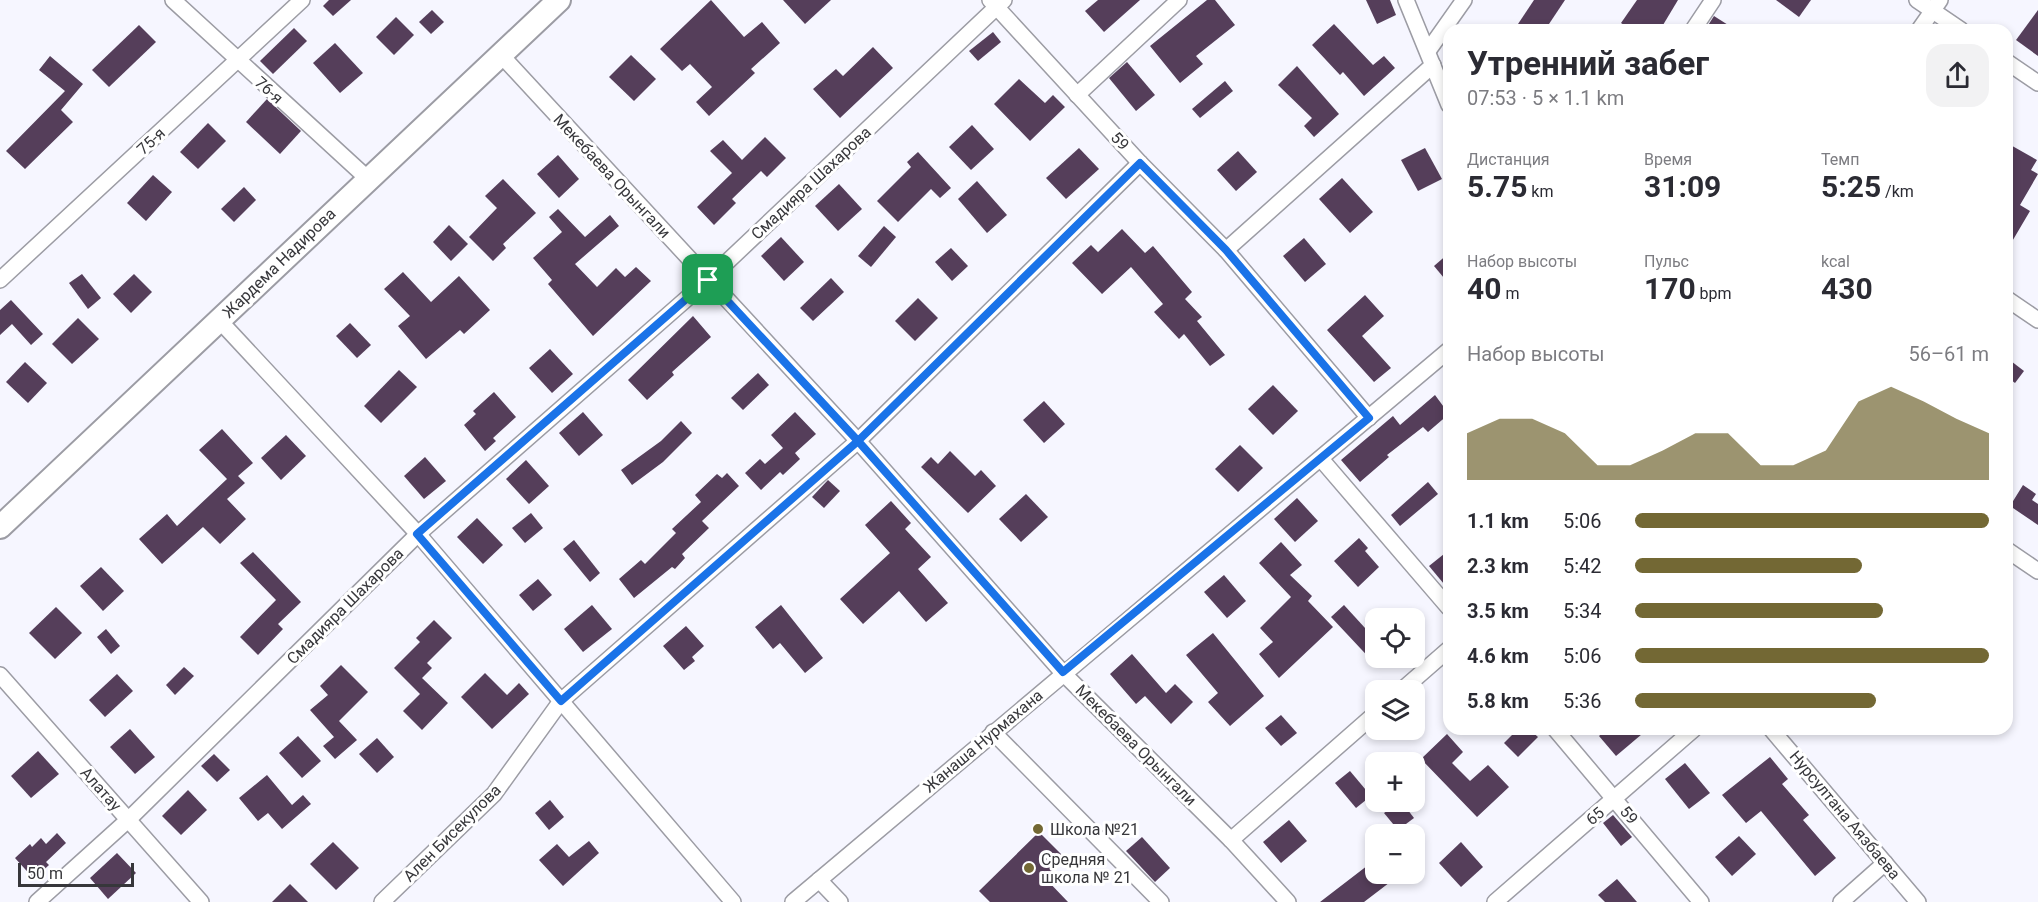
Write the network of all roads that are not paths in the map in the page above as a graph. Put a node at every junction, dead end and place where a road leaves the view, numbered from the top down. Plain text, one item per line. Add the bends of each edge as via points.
1 (172, 0) edge
2 (302, 0) edge
3 (559, 0) edge
4 (1179, 0) edge
5 (1406, 0) edge
6 (1464, 0) edge
7 (1713, 0) edge
8 (1917, 0) edge
9 (996, 2) edge
10 (1936, 5) edge
11 (1450, 24) edge
12 (1697, 24) edge
13 (1923, 24) edge
14 (1955, 24) edge
15 (1443, 37) edge
16 (501, 55) junction
17 (1431, 58) junction
18 (237, 62) junction
19 (2013, 66) edge
20 (2038, 83) edge
21 (1443, 89) edge
22 (1077, 95) junction
23 (1140, 163) junction
24 (367, 178) junction
25 (1226, 250) junction
26 (0, 280) edge
27 (708, 280) junction
28 (2013, 302) edge
29 (219, 320) junction
30 (2038, 320) edge
31 (1443, 355) edge
32 (1369, 418) junction
33 (858, 441) junction
34 (1321, 459) junction
35 (0, 527) edge
36 (417, 534) junction
37 (2013, 554) edge
38 (2038, 571) edge
39 (1443, 601) edge
40 (1443, 654) edge
41 (1063, 672) junction
42 (0, 675) edge
43 (1413, 680) edge
44 (561, 701) junction
45 (1365, 723) edge
46 (993, 732) junction
47 (1560, 735) edge
48 (1687, 735) edge
49 (1776, 735) edge
50 (1616, 799) junction
51 (128, 820) junction
52 (1231, 840) junction
53 (1886, 863) junction
54 (819, 880) junction
55 (37, 902) edge
56 (201, 902) edge
57 (382, 902) edge
58 (733, 902) edge
59 (793, 902) edge
60 (840, 902) edge
61 (1161, 902) edge
62 (1288, 902) edge
63 (1495, 902) edge
64 (1701, 902) edge
65 (1841, 902) edge
66 (1918, 902) edge

1 - 18 street, 76-я
2 - 18 street, 75-я
3 - 16 highway, Жардема Надирова
4 - 22 street
5 - 17 street
6 - 11 street
7 - 12 street
8 - 10 street
9 - 22 street, 59
9 - 27 street, Смадияра Шахарова
10 - 13 street
10 - 14 street
15 - 17 street
16 - 24 highway, Жардема Надирова
16 - 27 street, Мекебаева Орынгали
17 - 21 street
17 - 25 street
18 - 24 street, 76-я
18 - 26 street, 75-я
19 - 20 street
22 - 23 street, 59
23 - 25 street, 59
23 - 33 street, Ален Бисекулова
24 - 29 highway, Жардема Надирова
25 - 32 street, 59
27 - 33 street, Мекебаева Орынгали
27 - 36 street, Смадияра Шахарова
28 - 30 street
29 - 35 highway, Жардема Надирова
29 - 36 street
31 - 32 street, Жанаша Нурмахана
32 - 34 street, Жанаша Нурмахана
33 - 41 street, Мекебаева Орынгали
33 - 44 street, Ален Бисекулова
34 - 39 street
34 - 41 street, Жанаша Нурмахана
36 - 44 street
36 - 51 street, Смадияра Шахарова
37 - 38 street
40 - 43 street
41 - 46 street, Жанаша Нурмахана
41 - 52 street, Мекебаева Орынгали
42 - 51 street, Алатау
44 - 57 street, Ален Бисекулова via 494,794
44 - 58 street
45 - 52 street
46 - 54 street, Жанаша Нурмахана
46 - 61 street
47 - 50 street, 59
48 - 50 street, 65
49 - 53 street, Нурсултана Аязбаева
50 - 63 street, 65
50 - 64 street, 59
51 - 55 street, Смадияра Шахарова
51 - 56 street, Алатау
52 - 62 street, Мекебаева Орынгали
53 - 65 street
53 - 66 street, Нурсултана Аязбаева
54 - 59 street, Жанаша Нурмахана
54 - 60 street

